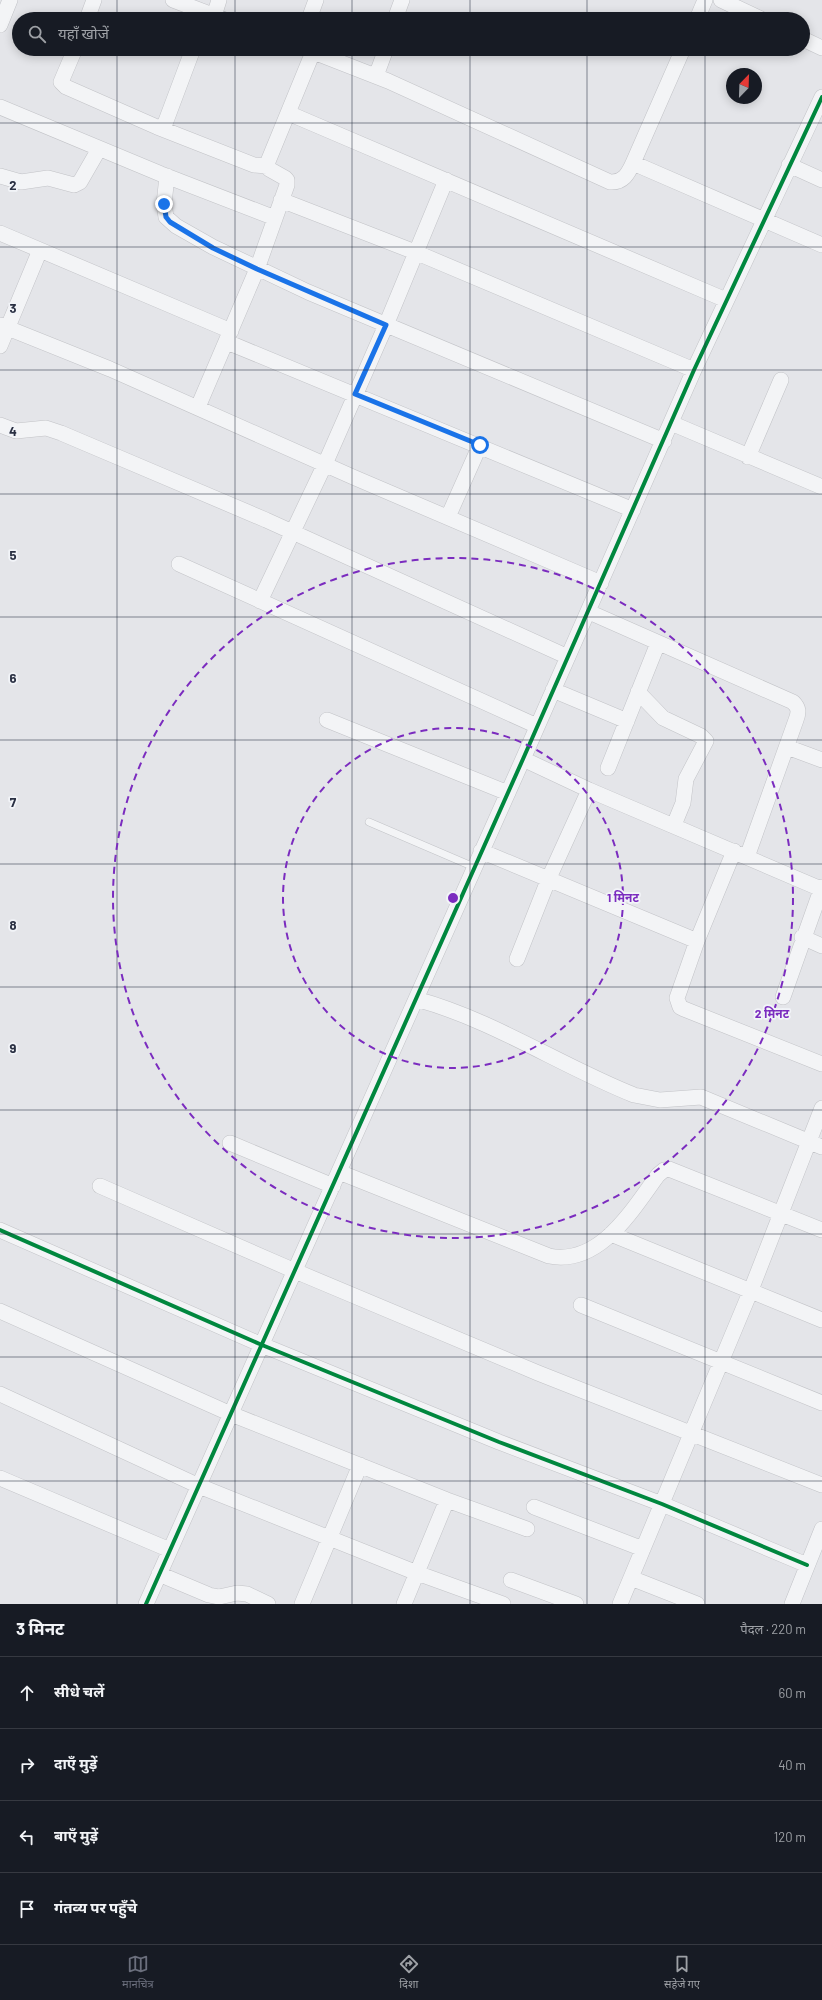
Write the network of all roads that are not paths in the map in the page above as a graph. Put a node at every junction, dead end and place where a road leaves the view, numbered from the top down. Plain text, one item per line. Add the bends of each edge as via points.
1 (10, 0) edge
2 (94, 0) edge
3 (173, 0) edge
4 (219, 0) edge
5 (316, 0) edge
6 (402, 0) edge
7 (705, 0) edge
8 (721, 0) edge
9 (89, 12) edge
10 (201, 12) edge
11 (214, 12) edge
12 (312, 12) edge
13 (398, 12) edge
14 (700, 12) edge
15 (746, 12) edge
16 (0, 25) edge
17 (810, 42) edge
18 (822, 48) edge
19 (72, 56) edge
20 (190, 56) edge
21 (307, 56) edge
22 (324, 56) edge
23 (383, 56) edge
24 (680, 56) edge
25 (376, 76) junction
26 (822, 98) edge
27 (0, 108) edge
28 (288, 113) junction
29 (163, 129) junction
30 (99, 149) junction
31 (633, 163) junction
32 (789, 165) junction
33 (267, 166) junction
34 (0, 176) edge
35 (167, 176) junction
36 (446, 180) junction
37 (822, 180) edge
38 (281, 200) junction
39 (275, 218) junction
40 (764, 220) junction
41 (0, 233) edge
42 (822, 245) edge
43 (40, 250) junction
44 (415, 252) junction
45 (257, 269) junction
46 (726, 300) junction
47 (386, 325) junction
48 (4, 326) edge
49 (229, 337) junction
50 (0, 346) edge
51 (694, 370) junction
52 (781, 380) dead end
53 (355, 394) junction
54 (198, 407) junction
55 (671, 423) junction
56 (0, 425) edge
57 (664, 440) junction
58 (480, 445) junction
59 (748, 457) junction
60 (325, 464) junction
61 (822, 487) edge
62 (633, 510) junction
63 (448, 517) junction
64 (294, 532) junction
65 (179, 564) dead end
66 (601, 583) junction
67 (260, 601) junction
68 (589, 612) junction
69 (658, 643) junction
70 (568, 657) junction
71 (553, 690) junction
72 (638, 692) junction
73 (326, 720) dead end
74 (627, 721) junction
75 (537, 726) junction
76 (787, 747) junction
77 (523, 759) junction
78 (822, 760) edge
79 (608, 768) dead end
80 (588, 790) junction
81 (508, 793) junction
82 (369, 822) dead end
83 (674, 825) junction
84 (481, 852) junction
85 (740, 854) junction
86 (474, 867) junction
87 (549, 878) junction
88 (822, 888) edge
89 (802, 938) junction
90 (697, 941) junction
91 (822, 946) edge
92 (517, 959) dead end
93 (783, 997) dead end
94 (416, 999) junction
95 (822, 1064) edge
96 (822, 1108) edge
97 (230, 1143) dead end
98 (815, 1145) edge
99 (339, 1172) junction
100 (100, 1186) dead end
101 (333, 1186) junction
102 (781, 1213) junction
103 (0, 1230) edge
104 (822, 1230) edge
105 (611, 1234) junction
106 (295, 1271) junction
107 (751, 1290) junction
108 (581, 1305) dead end
109 (0, 1311) edge
110 (822, 1320) edge
111 (262, 1345) junction
112 (721, 1362) junction
113 (0, 1394) edge
114 (822, 1403) edge
115 (231, 1414) junction
116 (690, 1434) junction
117 (360, 1465) junction
118 (0, 1478) edge
119 (822, 1485) edge
120 (198, 1486) junction
121 (447, 1500) junction
122 (662, 1504) junction
123 (534, 1508) dead end
124 (527, 1530) dead end
125 (820, 1537) edge
126 (330, 1539) junction
127 (643, 1549) junction
128 (170, 1550) junction
129 (807, 1565) junction
130 (417, 1573) junction
131 (159, 1574) junction
132 (631, 1578) junction
133 (511, 1580) dead end
134 (146, 1604) edge
135 (268, 1604) edge
136 (302, 1604) edge
137 (404, 1604) edge
138 (503, 1604) edge
139 (576, 1604) edge
140 (620, 1604) edge
141 (697, 1604) edge
142 (792, 1604) edge

1 - 16 street
2 - 9 street
3 - 10 street
4 - 11 street
5 - 12 street
6 - 13 street
7 - 14 street
8 - 15 street
17 - 18 street
19 - 29 street via 62,85
20 - 29 street
21 - 28 street
22 - 25 street
23 - 25 street
24 - 31 street
25 - 31 street via 610,182 618,183 623,180
26 - 32 street
27 - 30 street
28 - 33 street
28 - 36 street
29 - 33 street via 254,165
30 - 34 street via 80,182 74,185 48,178 21,182
30 - 35 street
31 - 40 street
32 - 37 street
32 - 40 street
33 - 38 street via 287,180
35 - 39 street
35 - 45 street via 164,204 166,217 170,222 213,248
36 - 44 street
36 - 46 street
38 - 39 street
38 - 44 street
39 - 45 street
40 - 42 street
40 - 46 street
41 - 43 street
43 - 48 street
43 - 49 street
44 - 47 street
44 - 51 street
45 - 47 street
45 - 49 street
46 - 51 street
47 - 53 street
47 - 57 street
48 - 50 street
48 - 54 street
49 - 53 street
49 - 54 street
51 - 55 street
52 - 59 street
53 - 58 street
53 - 60 street
54 - 60 street
55 - 57 street
55 - 59 street
56 - 64 street via 23,432 51,428
57 - 62 street
58 - 62 street
58 - 63 street
59 - 61 street
60 - 63 street
60 - 64 street
62 - 66 street
63 - 66 street
64 - 67 street
64 - 70 street
65 - 67 street
66 - 68 street
67 - 75 street
68 - 69 street
68 - 70 street
69 - 72 street
69 - 76 street via 798,706 799,713
70 - 71 street
71 - 74 street
71 - 75 street
72 - 74 street
72 - 83 street via 663,718 701,736 706,741 686,779 683,803
73 - 81 street
74 - 79 street
75 - 77 street
76 - 78 street
76 - 85 street
77 - 80 street
77 - 81 street
80 - 83 street
80 - 87 street
81 - 84 street
82 - 86 lane
83 - 85 street
84 - 86 street
84 - 87 street
85 - 88 street
85 - 90 street
86 - 94 street
87 - 90 street
87 - 92 street
88 - 89 street
89 - 91 street
89 - 93 street
90 - 95 street via 677,998 680,1007
94 - 98 street via 478,1021 634,1095 660,1100 701,1097
94 - 99 street
96 - 98 street
97 - 101 street
98 - 102 street
99 - 101 street
99 - 105 street via 549,1256 570,1257 591,1249
100 - 106 street
101 - 106 street
102 - 104 street
102 - 105 street via 669,1169 658,1175
102 - 107 street
103 - 111 street
105 - 107 street
106 - 111 street
106 - 116 street
107 - 110 street
107 - 112 street
108 - 112 street
109 - 115 street
111 - 115 street
111 - 122 street via 499,1442
112 - 114 street
112 - 116 street
113 - 120 street
115 - 117 street
115 - 120 street
116 - 119 street
116 - 122 street
117 - 121 street
117 - 126 street
118 - 128 street
120 - 126 street
120 - 128 street
121 - 124 street
121 - 130 street
122 - 127 street
122 - 129 street
123 - 127 street
125 - 129 street
126 - 130 street
126 - 136 street
127 - 132 street
128 - 131 street
129 - 142 street
130 - 137 street
130 - 138 street
131 - 134 street
131 - 135 street via 209,1595 219,1597 246,1594
132 - 140 street
132 - 141 street
133 - 139 street

